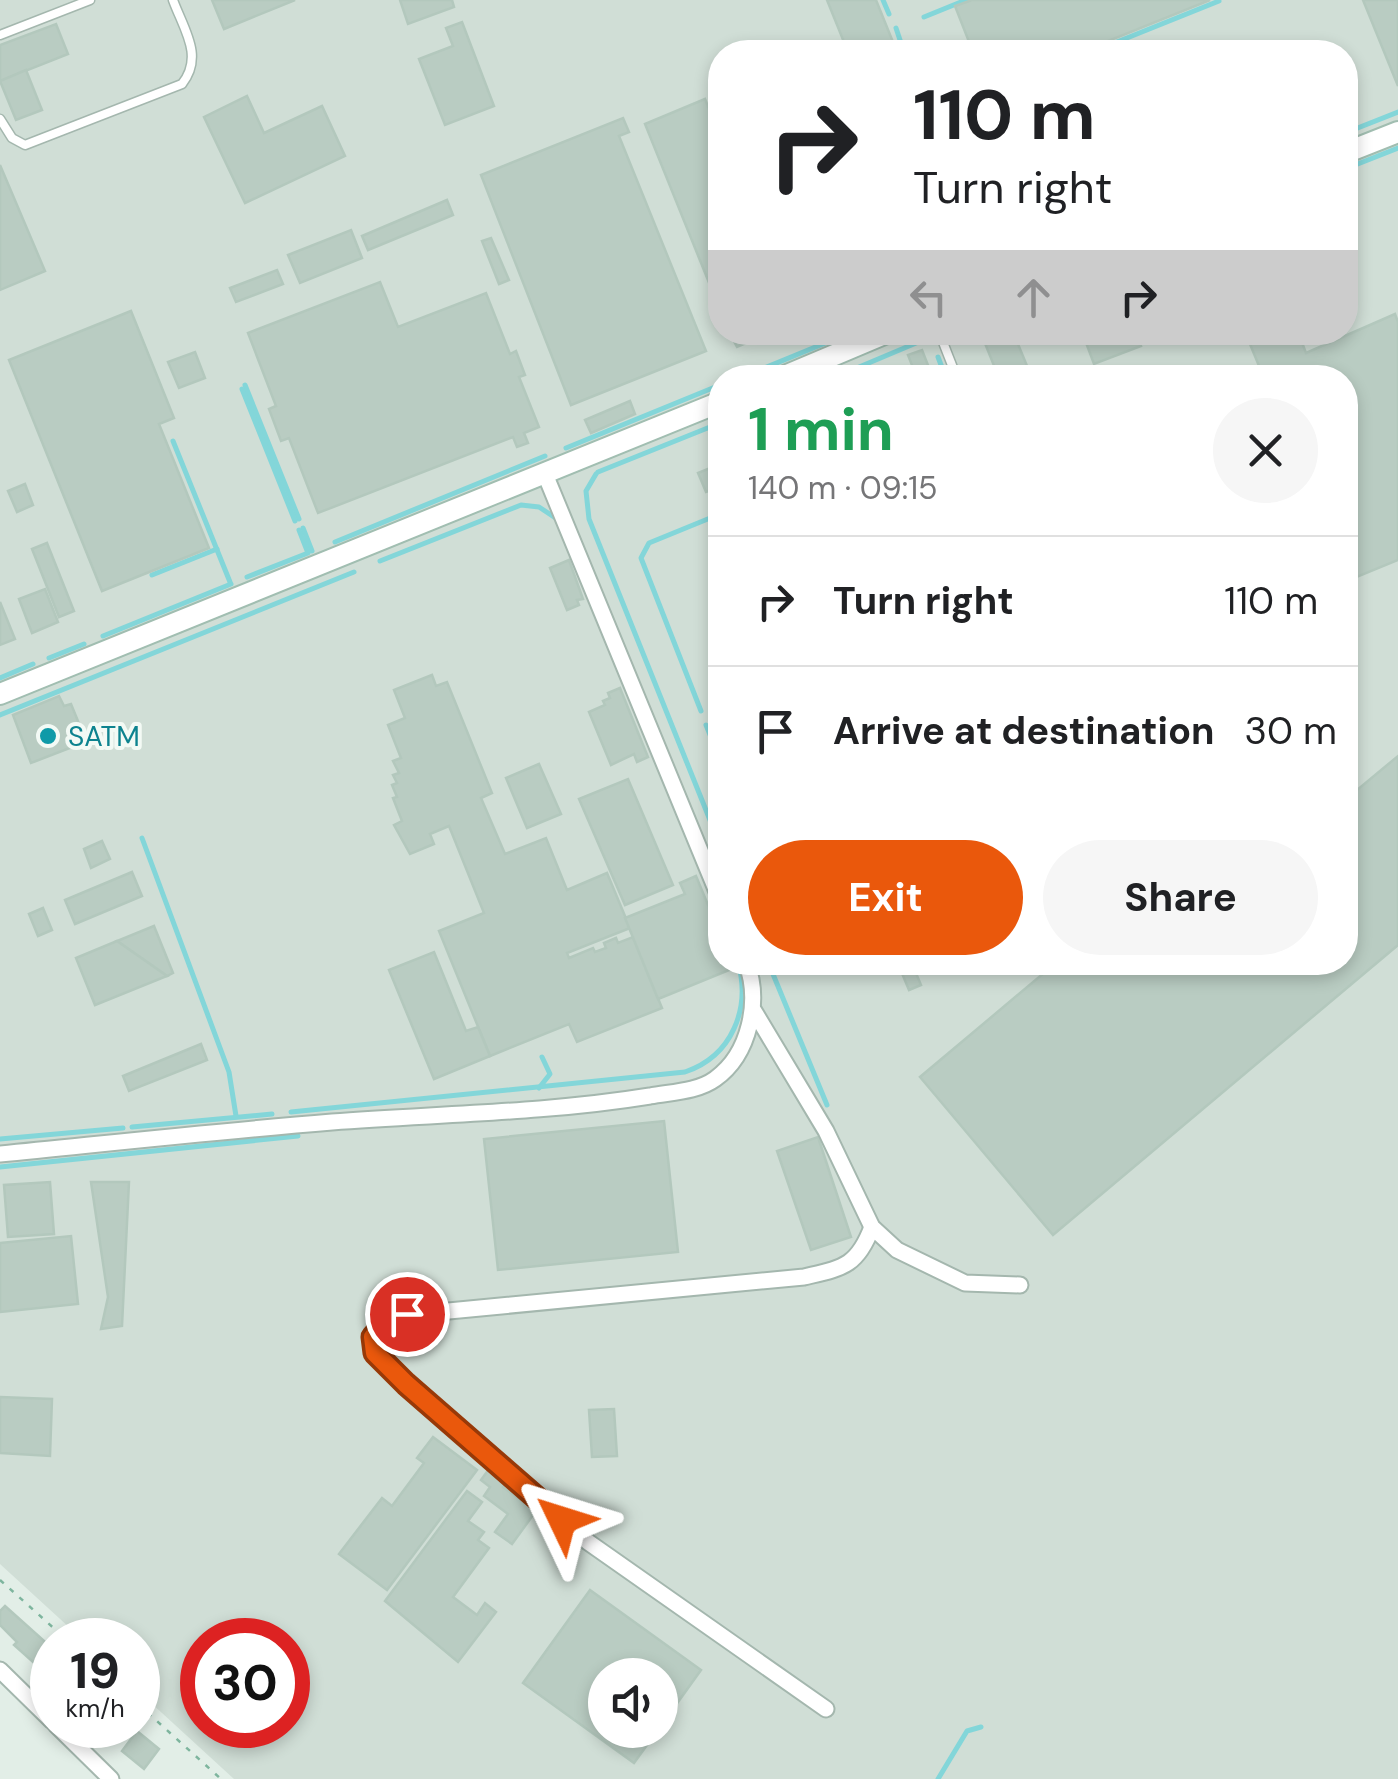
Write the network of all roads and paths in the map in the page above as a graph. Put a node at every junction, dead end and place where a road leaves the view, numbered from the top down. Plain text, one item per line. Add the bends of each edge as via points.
1 (90, 0) edge
2 (173, 0) edge
3 (0, 35) edge
4 (0, 120) edge
5 (1398, 132) edge
6 (1358, 147) edge
7 (858, 345) edge
8 (811, 365) edge
9 (708, 407) edge
10 (545, 474) junction
11 (0, 694) edge
12 (708, 869) edge
13 (751, 975) edge
14 (754, 1010) junction
15 (0, 1154) edge
16 (872, 1228) junction
17 (1020, 1285) dead end
18 (0, 1580) edge
19 (42, 1618) edge
20 (0, 1670) edge
21 (30, 1699) edge
22 (826, 1709) dead end
23 (160, 1724) edge
24 (79, 1748) edge
25 (111, 1779) edge
26 (221, 1779) edge

1 - 3 lane
2 - 4 lane via 193,53 192,72 182,84 25,145
5 - 6 main road
7 - 8 main road
9 - 10 main road
10 - 11 main road
10 - 12 street
13 - 14 street
14 - 15 street via 728,1067 698,1088 619,1101
14 - 16 street via 819,1118
16 - 17 street via 897,1250 966,1283
16 - 22 street via 863,1252 839,1269 804,1277 407,1314 387,1321 373,1337 375,1353 406,1384 588,1542
18 - 19 path
20 - 21 street
23 - 26 path
24 - 25 street

